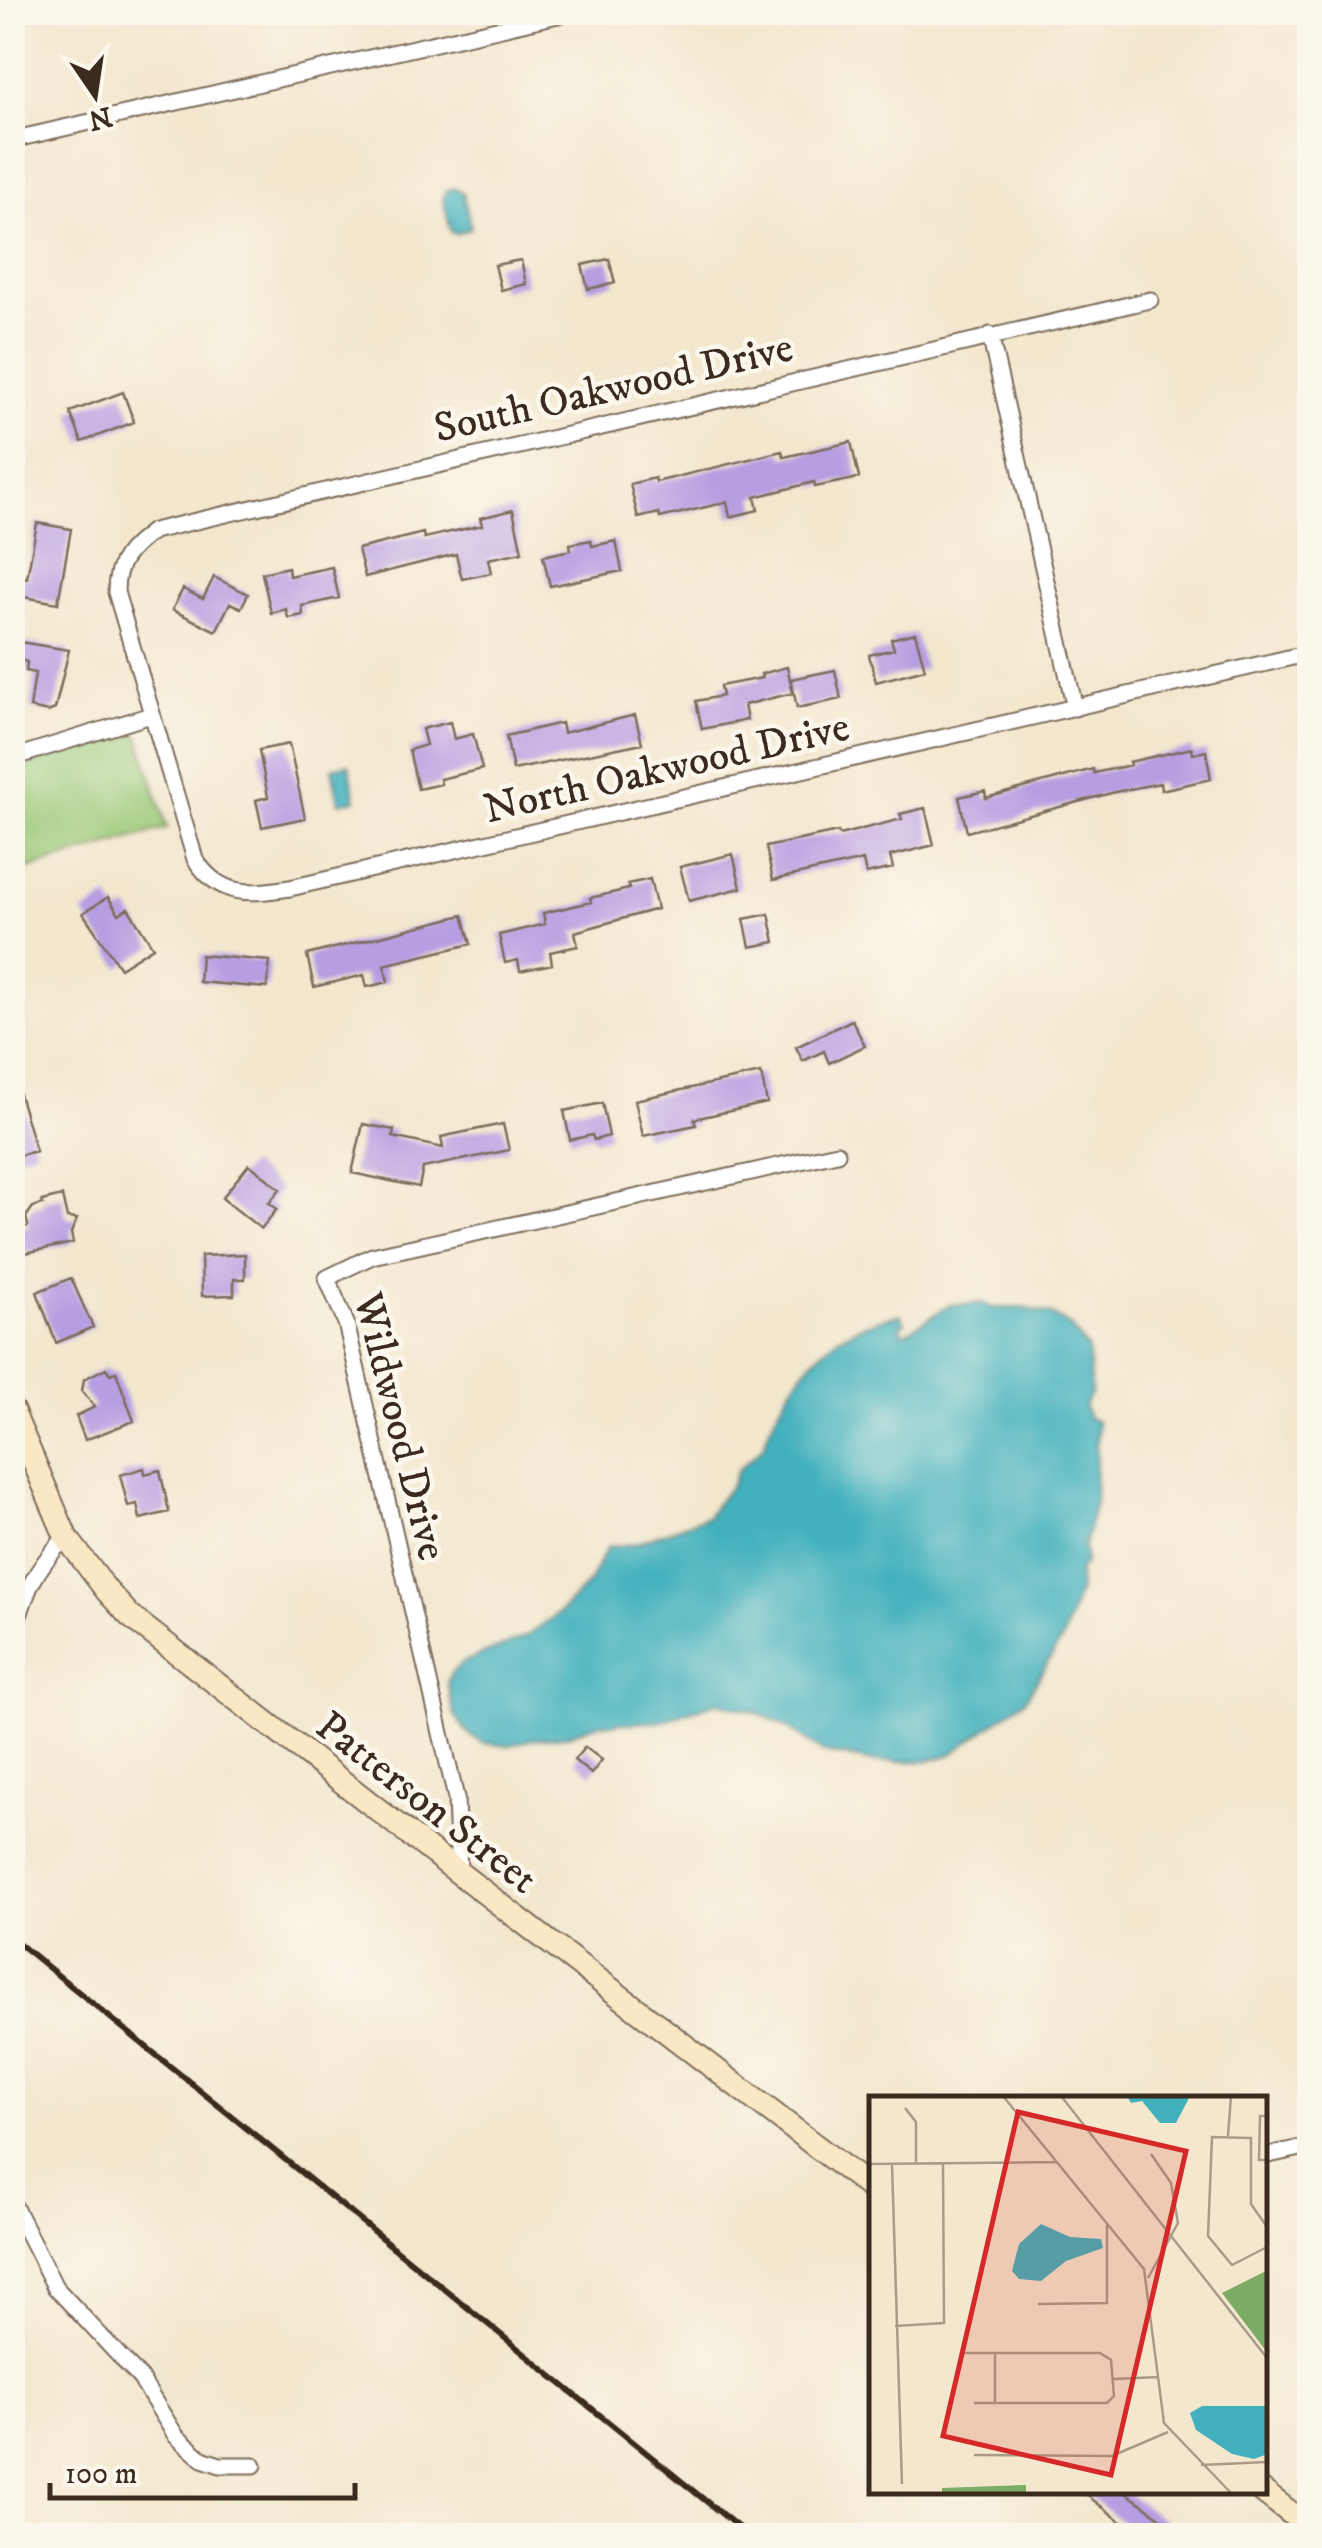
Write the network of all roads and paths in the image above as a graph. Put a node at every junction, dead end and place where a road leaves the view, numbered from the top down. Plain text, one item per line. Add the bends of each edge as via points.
1 (571, 12) edge
2 (12, 143) edge
3 (1150, 300) dead end
4 (990, 336) junction
5 (116, 577) joint
6 (1310, 653) edge
7 (1075, 708) junction
8 (151, 715) junction
9 (12, 758) edge
10 (837, 1152) dead end
11 (12, 1410) edge
12 (66, 1536) junction
13 (12, 1638) edge
14 (459, 1874) junction
15 (1310, 2146) edge
16 (1267, 2155) edge
17 (869, 2187) edge
18 (12, 2202) edge
19 (254, 2465) dead end
20 (1266, 2493) edge
21 (1310, 2528) edge

1 - 2 street
3 - 4 street, South Oakwood Drive
4 - 5 street, South Oakwood Drive via 175,524 139,541 123,556
4 - 7 street
5 - 8 street, North Oakwood Drive
6 - 7 street, North Oakwood Drive
7 - 8 street, North Oakwood Drive via 252,894 226,888 195,859
8 - 9 street
10 - 14 street, Wildwood Drive via 372,1256 327,1278 346,1323 456,1798
11 - 12 street, Patterson Street
12 - 13 street via 39,1565
12 - 14 street, Patterson Street via 130,1616
14 - 17 street, Patterson Street
15 - 16 street
18 - 19 street via 55,2286 140,2378 176,2436 202,2460
20 - 21 street

